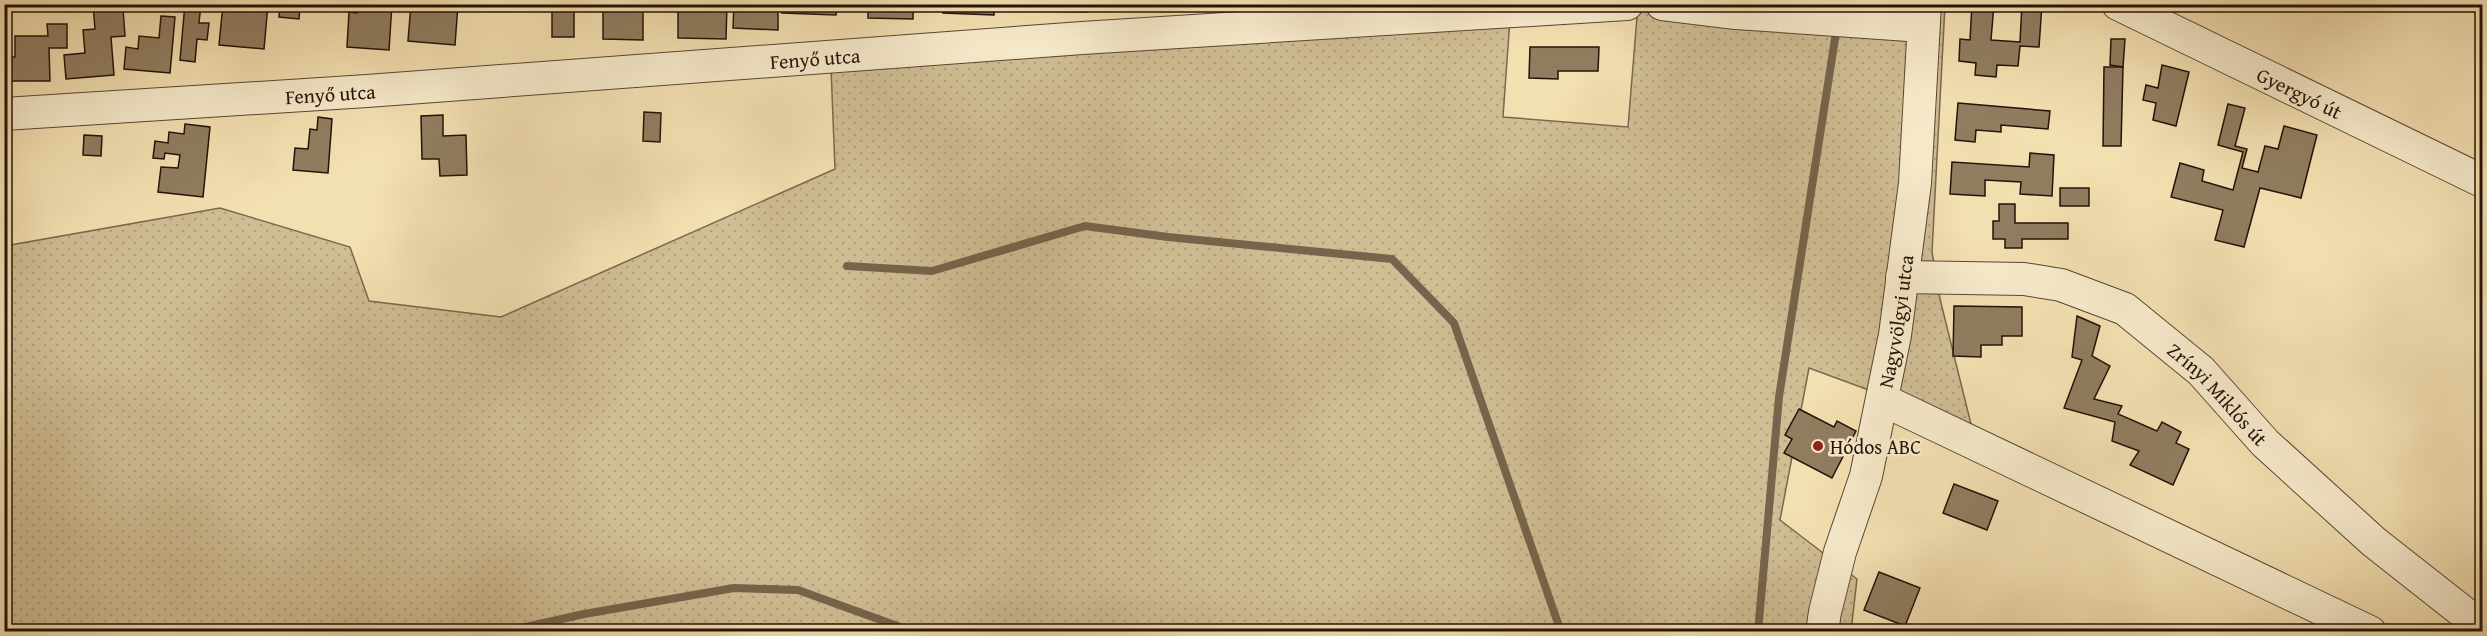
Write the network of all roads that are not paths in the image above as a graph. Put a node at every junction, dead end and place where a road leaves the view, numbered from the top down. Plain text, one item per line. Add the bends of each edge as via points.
1 (1627, 4) edge
2 (1662, 4) edge
3 (2118, 4) edge
4 (1924, 15) edge
5 (1818, 16) edge
6 (4, 114) edge
7 (2482, 181) edge
8 (1902, 277) junction
9 (1883, 400) junction
10 (2482, 627) edge
11 (1822, 632) edge
12 (2370, 632) edge

1 - 6 street, Fenyő utca
2 - 5 street
3 - 7 street, Gyergyó út
4 - 5 street
4 - 8 street, Nagyvölgyi utca via 1915,183
8 - 9 street, Nagyvölgyi utca
8 - 10 street, Zrínyi Miklós út via 2024,279 2061,285 2125,309 2201,371 2265,443 2374,542
9 - 11 street, Nagyvölgyi utca
9 - 12 street

